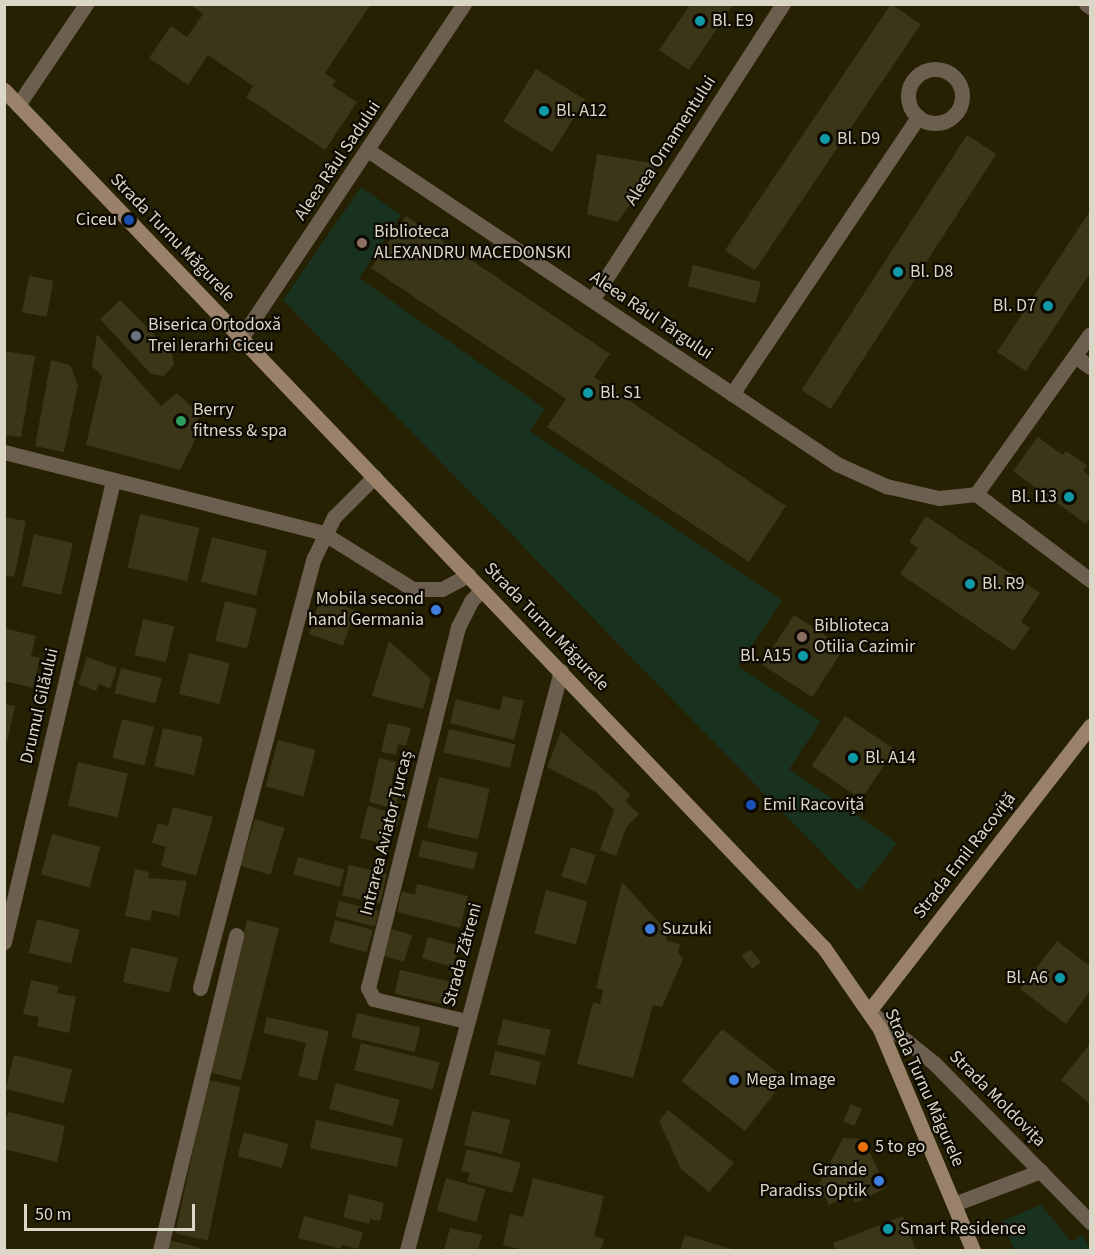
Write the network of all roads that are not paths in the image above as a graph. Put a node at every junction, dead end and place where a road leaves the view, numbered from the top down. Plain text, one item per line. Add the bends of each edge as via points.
1 (86, 4) edge
2 (464, 4) edge
3 (783, 4) edge
4 (1086, 4) edge
5 (1090, 7) edge
6 (4, 90) edge
7 (18, 105) junction
8 (918, 117) dead end
9 (369, 151) junction
10 (592, 300) junction
11 (1090, 334) edge
12 (241, 338) junction
13 (1075, 356) junction
14 (1090, 367) edge
15 (732, 394) junction
16 (4, 452) edge
17 (374, 477) junction
18 (113, 480) junction
19 (976, 494) junction
20 (323, 533) junction
21 (468, 575) junction
22 (1090, 580) edge
23 (482, 589) junction
24 (561, 671) junction
25 (1090, 726) edge
26 (236, 936) dead end
27 (4, 942) edge
28 (200, 988) dead end
29 (869, 1011) junction
30 (466, 1021) junction
31 (1041, 1172) junction
32 (954, 1204) junction
33 (1090, 1222) edge
34 (160, 1251) edge
35 (407, 1251) edge
36 (973, 1251) edge

1 - 7 street
2 - 9 street, Aleea Râul Sadului
3 - 10 street, Aleea Ornamentului
4 - 5 street
6 - 7 main road, Strada Turnu Măgurele
7 - 12 main road, Strada Turnu Măgurele
8 - 15 street
9 - 10 street, Aleea Râul Târgului
9 - 12 street, Aleea Râul Sadului
10 - 15 street, Aleea Râul Târgului
11 - 13 street
12 - 17 main road, Strada Turnu Măgurele
13 - 14 street
13 - 19 street
15 - 19 street, Aleea Râul Târgului via 861,476 939,498
16 - 18 street
17 - 20 street via 343,506
17 - 21 main road, Strada Turnu Măgurele
18 - 20 street
18 - 27 street, Drumul Gilăului
19 - 22 street
20 - 21 street via 413,589 442,590
20 - 28 street via 294,625
21 - 23 main road, Strada Turnu Măgurele
23 - 24 main road, Strada Turnu Măgurele
23 - 30 street, Intrarea Aviator Țurcaș via 458,627 368,988 374,999
24 - 29 main road, Strada Turnu Măgurele via 810,932
24 - 30 street, Strada Zătreni
25 - 29 main road, Strada Emil Racoviță
26 - 34 street
29 - 31 street, Strada Moldovița via 934,1063
29 - 32 main road, Strada Turnu Măgurele
30 - 35 street, Strada Zătreni
31 - 32 street
31 - 33 street, Strada Moldovița
32 - 36 main road, Strada Turnu Măgurele

